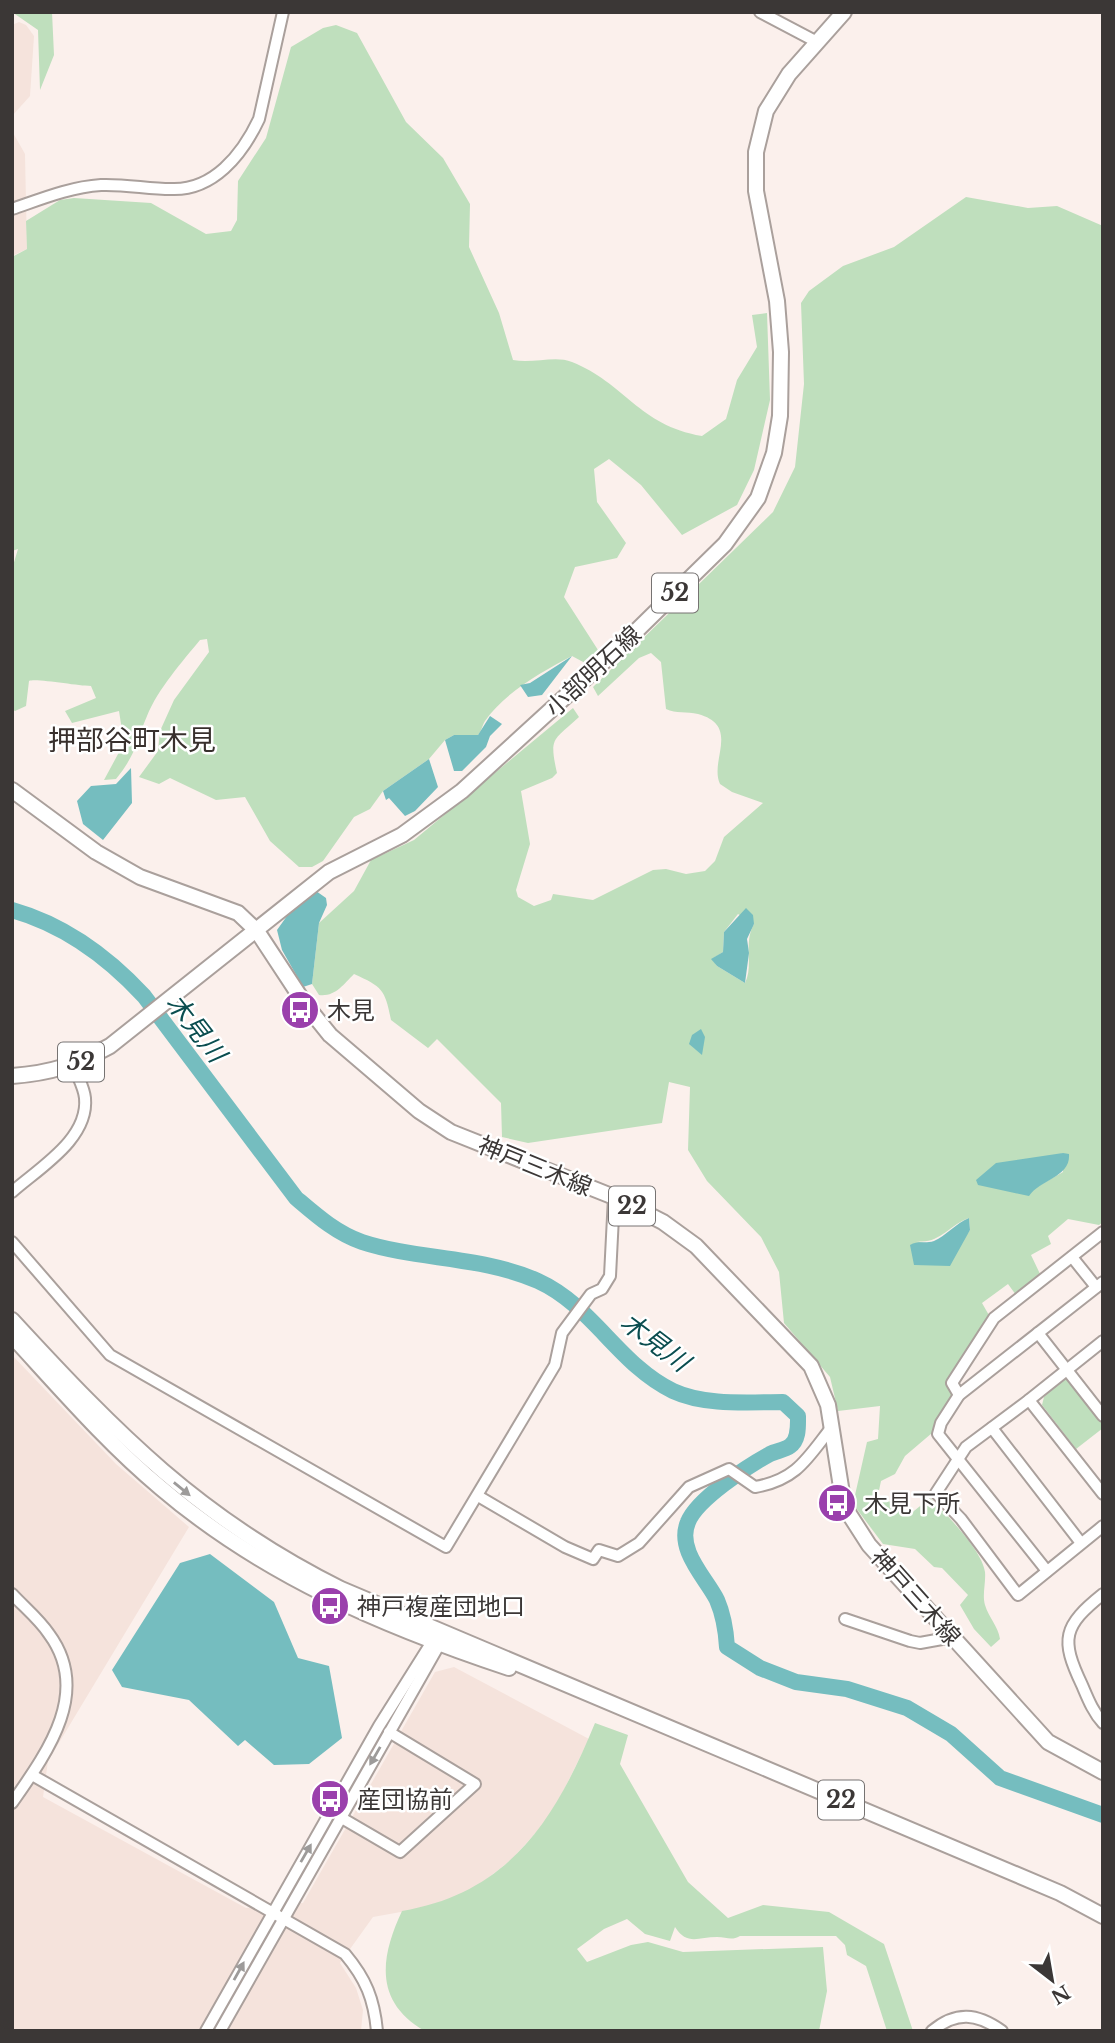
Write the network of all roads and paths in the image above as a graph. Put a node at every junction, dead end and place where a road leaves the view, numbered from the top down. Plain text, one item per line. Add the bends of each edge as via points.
1 (283, 12) edge
2 (761, 12) edge
3 (844, 12) edge
4 (817, 43) junction
5 (12, 209) edge
6 (12, 790) edge
7 (257, 931) junction
8 (74, 1066) junction
9 (12, 1076) edge
10 (12, 1192) edge
11 (614, 1197) junction
12 (1103, 1232) edge
13 (12, 1242) edge
14 (1072, 1257) junction
15 (1099, 1285) edge
16 (12, 1320) edge
17 (1038, 1332) junction
18 (12, 1336) edge
19 (1103, 1341) edge
20 (1066, 1370) junction
21 (959, 1395) junction
22 (1029, 1400) junction
23 (1103, 1416) edge
24 (831, 1428) junction
25 (992, 1428) junction
26 (958, 1457) junction
27 (1103, 1494) edge
28 (478, 1496) junction
29 (1103, 1527) edge
30 (1081, 1543) junction
31 (1047, 1571) junction
32 (12, 1594) edge
33 (1103, 1594) edge
34 (845, 1619) dead end
35 (953, 1637) junction
36 (436, 1639) junction
37 (1103, 1723) edge
38 (390, 1732) junction
39 (1103, 1772) edge
40 (32, 1776) junction
41 (12, 1803) edge
42 (340, 1817) junction
43 (272, 1912) junction
44 (1103, 1916) edge
45 (283, 1918) junction
46 (206, 2031) edge
47 (220, 2031) edge
48 (377, 2031) edge
49 (932, 2031) edge
50 (1002, 2031) edge

1 - 5 street via 259,120 220,174 191,188 79,188
2 - 4 street
3 - 4 main road, 小部明石線 / 52
4 - 7 main road, 小部明石線 / 52 via 789,74 766,111 756,152 755,191 777,301 781,352 780,416 774,453 758,498 725,544 462,791 402,835 329,872
6 - 7 main road, 神戸三木線 / 22 via 139,877 238,913
7 - 8 main road, 小部明石線 / 52 via 140,1025
7 - 11 main road, 神戸三木線 / 22 via 330,1035 419,1111 451,1132
8 - 9 main road, 小部明石線 / 52
8 - 10 street via 85,1096 76,1132
11 - 24 main road, 神戸三木線 / 22 via 663,1222 696,1246 811,1366 828,1405
11 - 28 street via 610,1276 562,1333 555,1365
12 - 14 street
13 - 28 street via 110,1355 446,1547
14 - 15 street
14 - 21 street via 994,1318 952,1383
15 - 17 street
16 -> 36 main road, 22 via 103,1419 203,1506 302,1570
17 - 20 street
17 - 21 street
18 - 36 main road, 22 via 96,1427 195,1516 332,1601
19 - 20 street
20 - 22 street
20 - 23 street
21 - 26 street via 938,1434
22 - 25 street
22 - 27 street
24 - 28 street via 788,1478 755,1487 729,1469 689,1487 639,1543 618,1556 599,1550 593,1559
24 - 35 main road, 神戸三木線 / 22 via 839,1488 851,1521
25 - 26 street
25 - 30 street
26 - 31 street
26 - 31 street via 936,1493 1018,1595
29 - 30 street
30 - 31 street
32 - 40 street via 50,1634 69,1686 65,1711
33 - 37 street via 1077,1615 1066,1638 1069,1659
34 - 35 street via 910,1642
35 - 39 main road, 神戸三木線 / 22 via 1048,1742
36 - 38 street
43 -> 36 street
36 - 44 main road, 22 via 577,1689 1060,1893
38 -> 42 street
38 - 42 street via 475,1784 400,1852
40 - 41 street
40 - 43 street
42 - 45 street
43 - 45 street
46 -> 43 street
45 - 47 street
45 - 48 street via 345,1954 363,1975 375,2001
49 - 50 street via 954,2018 971,2015

